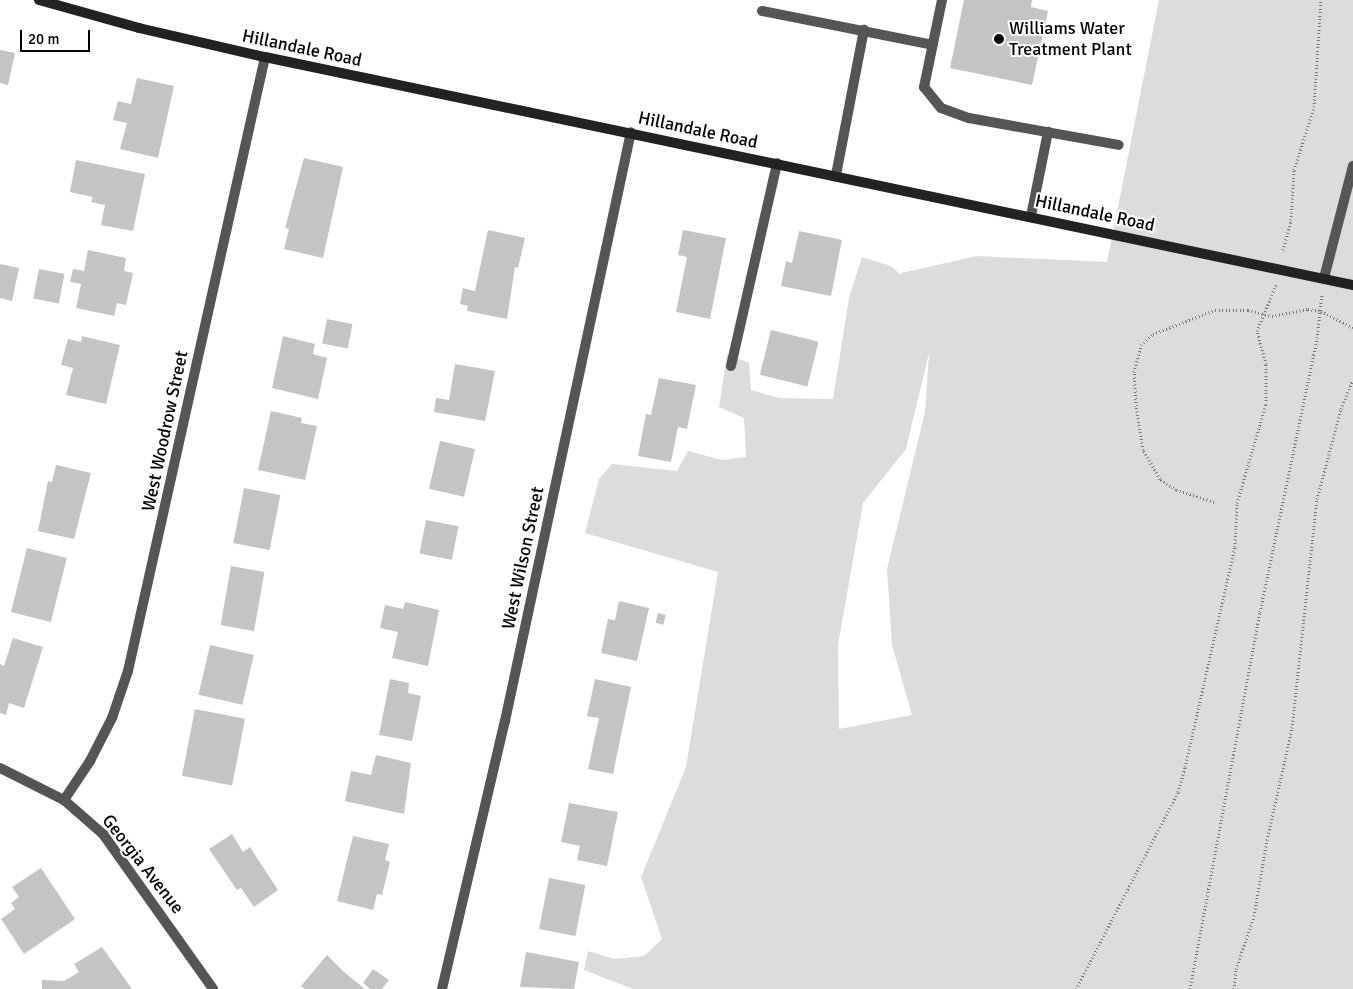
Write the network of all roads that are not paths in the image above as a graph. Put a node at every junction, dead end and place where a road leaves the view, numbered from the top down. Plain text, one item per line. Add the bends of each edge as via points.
1 (38, 0) edge
2 (942, 0) edge
3 (762, 11) dead end
4 (864, 30) junction
5 (933, 45) junction
6 (265, 57) junction
7 (631, 132) junction
8 (1048, 132) junction
9 (1119, 145) dead end
10 (777, 163) junction
11 (1353, 166) edge
12 (836, 175) junction
13 (1031, 216) junction
14 (1324, 278) junction
15 (1353, 285) edge
16 (731, 366) dead end
17 (0, 768) edge
18 (64, 800) junction
19 (213, 989) edge
20 (442, 989) edge

1 - 6 main road, Hillandale Road via 139,28
2 - 5 street
3 - 4 street
4 - 5 street
4 - 12 street
5 - 8 street via 924,87 940,108 969,118
6 - 7 main road, Hillandale Road
6 - 18 street, West Woodrow Street via 128,671 112,718 90,761
7 - 10 main road, Hillandale Road
7 - 20 street, West Wilson Street via 507,712
8 - 9 street
8 - 13 street
10 - 12 main road, Hillandale Road
10 - 16 street
11 - 14 street
12 - 13 main road, Hillandale Road
13 - 14 main road, Hillandale Road
14 - 15 main road, Hillandale Road
17 - 18 street, Georgia Avenue
18 - 19 street, Georgia Avenue via 103,834

